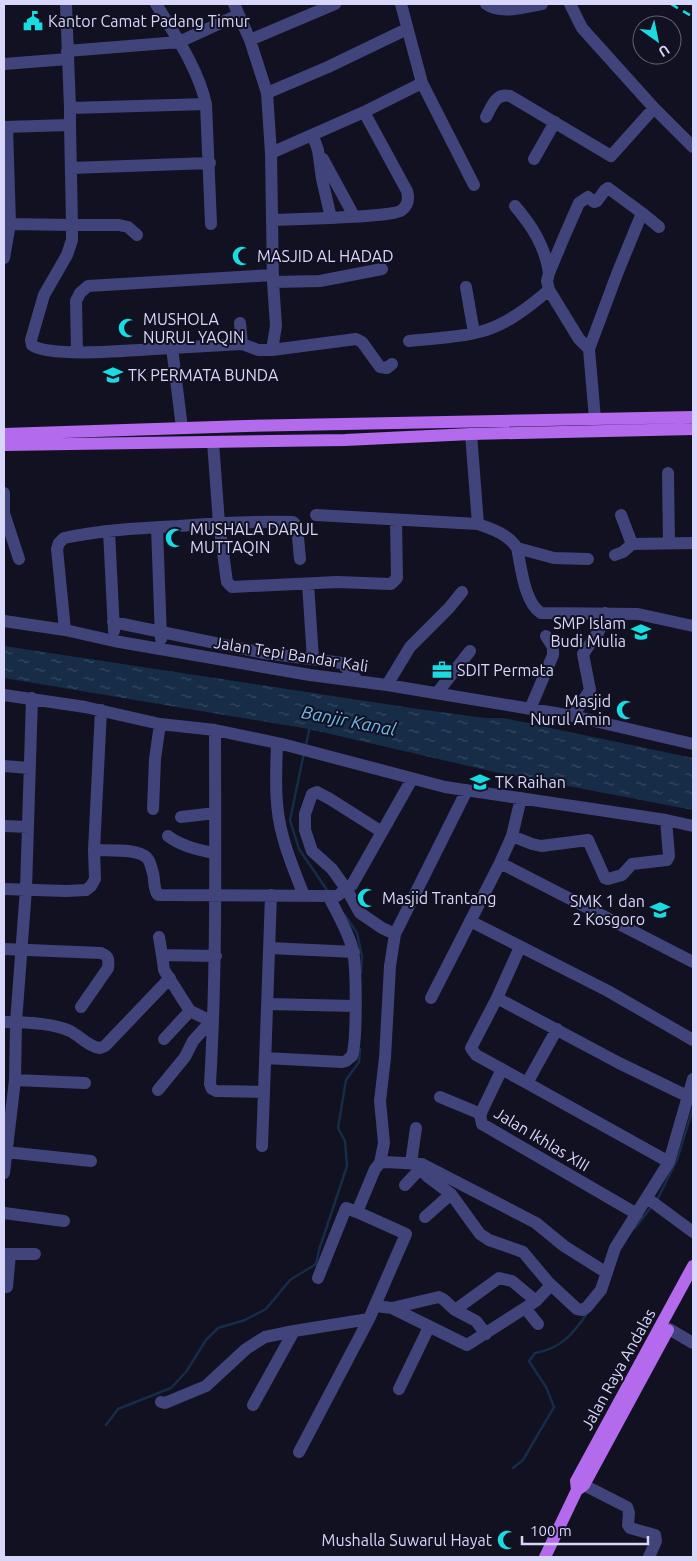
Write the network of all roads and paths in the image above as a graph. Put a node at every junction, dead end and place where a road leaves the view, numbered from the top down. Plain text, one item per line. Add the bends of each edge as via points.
1 (66, 4) edge
2 (156, 4) edge
3 (334, 4) edge
4 (401, 4) edge
5 (486, 4) edge
6 (542, 4) edge
7 (570, 4) edge
8 (236, 9) edge
9 (407, 29) junction
10 (250, 40) junction
11 (179, 42) junction
12 (68, 55) junction
13 (4, 64) edge
14 (422, 82) junction
15 (267, 93) junction
16 (206, 104) junction
17 (70, 108) junction
18 (654, 108) junction
19 (364, 112) junction
20 (486, 118) dead end
21 (556, 122) junction
22 (70, 126) junction
23 (6, 127) edge
24 (313, 136) junction
25 (693, 147) edge
26 (318, 150) junction
27 (271, 153) junction
28 (534, 160) dead end
29 (210, 163) junction
30 (71, 168) junction
31 (474, 185) dead end
32 (515, 206) dead end
33 (642, 213) junction
34 (354, 216) junction
35 (331, 218) junction
36 (272, 220) junction
37 (10, 224) junction
38 (211, 224) dead end
39 (72, 225) junction
40 (659, 226) dead end
41 (138, 235) dead end
42 (4, 258) edge
43 (382, 269) dead end
44 (549, 273) junction
45 (273, 278) junction
46 (466, 287) dead end
47 (549, 290) junction
48 (240, 323) dead end
49 (474, 333) junction
50 (409, 340) dead end
51 (242, 344) junction
52 (172, 348) junction
53 (589, 349) junction
54 (272, 350) junction
55 (77, 352) junction
56 (392, 364) dead end
57 (693, 417) edge
58 (595, 419) junction
59 (506, 421) junction
60 (324, 425) junction
61 (182, 428) junction
62 (693, 428) edge
63 (4, 434) edge
64 (471, 434) junction
65 (506, 434) junction
66 (78, 438) junction
67 (325, 440) junction
68 (213, 442) junction
69 (4, 445) edge
70 (668, 473) dead end
71 (4, 493) edge
72 (4, 514) edge
73 (316, 515) dead end
74 (621, 515) dead end
75 (396, 521) junction
76 (219, 523) junction
77 (478, 524) junction
78 (156, 527) junction
79 (109, 531) junction
80 (669, 543) junction
81 (693, 543) edge
82 (632, 544) junction
83 (516, 548) junction
84 (614, 555) dead end
85 (19, 559) dead end
86 (588, 559) dead end
87 (300, 560) dead end
88 (308, 584) junction
89 (462, 592) dead end
90 (605, 613) junction
91 (4, 621) edge
92 (114, 622) junction
93 (693, 626) edge
94 (65, 630) junction
95 (161, 632) junction
96 (546, 636) dead end
97 (114, 640) junction
98 (162, 649) junction
99 (470, 651) dead end
100 (313, 659) junction
101 (358, 681) junction
102 (387, 685) junction
103 (437, 694) junction
104 (4, 695) edge
105 (32, 698) junction
106 (530, 709) junction
107 (101, 710) junction
108 (573, 716) junction
109 (160, 724) junction
110 (215, 730) junction
111 (280, 744) junction
112 (693, 744) edge
113 (4, 766) edge
114 (29, 768) junction
115 (412, 779) junction
116 (467, 790) junction
117 (521, 798) junction
118 (153, 809) dead end
119 (215, 813) junction
120 (181, 817) dead end
121 (666, 820) junction
122 (4, 826) edge
123 (693, 826) edge
124 (28, 827) junction
125 (382, 832) junction
126 (168, 836) dead end
127 (512, 836) junction
128 (94, 850) junction
129 (214, 853) junction
130 (500, 863) junction
131 (4, 889) edge
132 (26, 890) junction
133 (271, 895) junction
134 (336, 895) junction
135 (216, 896) junction
136 (304, 896) junction
137 (470, 921) junction
138 (396, 934) junction
139 (159, 937) dead end
140 (520, 947) junction
141 (270, 948) junction
142 (4, 949) edge
143 (22, 949) junction
144 (354, 952) junction
145 (162, 955) junction
146 (216, 956) junction
147 (693, 962) edge
148 (170, 978) junction
149 (431, 998) dead end
150 (497, 998) junction
151 (267, 1004) junction
152 (355, 1006) junction
153 (82, 1007) dead end
154 (190, 1011) junction
155 (10, 1022) edge
156 (212, 1022) junction
157 (557, 1029) junction
158 (164, 1039) dead end
159 (693, 1040) edge
160 (264, 1058) junction
161 (502, 1069) junction
162 (693, 1079) edge
163 (15, 1080) junction
164 (85, 1083) dead end
165 (527, 1083) junction
166 (158, 1090) dead end
167 (264, 1092) junction
168 (440, 1097) dead end
169 (689, 1097) junction
170 (481, 1114) junction
171 (416, 1128) dead end
172 (262, 1146) dead end
173 (6, 1152) junction
174 (91, 1161) dead end
175 (669, 1162) junction
176 (380, 1163) junction
177 (416, 1166) junction
178 (4, 1173) edge
179 (405, 1185) dead end
180 (451, 1194) junction
181 (651, 1201) junction
182 (357, 1212) junction
183 (4, 1213) edge
184 (637, 1214) junction
185 (424, 1217) dead end
186 (64, 1221) dead end
187 (693, 1232) edge
188 (7, 1254) edge
189 (35, 1254) dead end
190 (693, 1266) edge
191 (606, 1273) junction
192 (318, 1278) dead end
193 (693, 1284) edge
194 (551, 1285) junction
195 (7, 1287) dead end
196 (530, 1304) junction
197 (375, 1306) junction
198 (392, 1308) junction
199 (455, 1310) junction
200 (368, 1319) junction
201 (538, 1324) dead end
202 (429, 1326) junction
203 (669, 1329) junction
204 (294, 1331) junction
205 (486, 1334) junction
206 (693, 1343) edge
207 (399, 1390) dead end
208 (161, 1402) dead end
209 (253, 1405) dead end
210 (622, 1406) junction
211 (299, 1452) dead end
212 (579, 1485) junction
213 (545, 1557) edge
214 (649, 1557) edge

1 - 12 street
2 - 11 street
3 - 10 street
4 - 9 street
5 - 6 street via 499,9 513,9
7 - 18 street via 582,28
8 - 10 street
8 - 11 street
9 - 14 street
9 - 15 street
10 - 15 street
11 - 12 street
11 - 16 street via 202,86
12 - 13 street
12 - 17 street
14 - 19 street
14 - 31 street
15 - 27 street
16 - 17 street
16 - 29 street
17 - 22 street
18 - 21 street via 611,156
18 - 25 street
19 - 24 street
19 - 34 street via 407,191 408,200 396,213
20 - 21 street via 496,99 507,95
21 - 28 street
22 - 23 street
22 - 30 street
23 - 37 street
24 - 26 street
24 - 27 street
26 - 34 street
26 - 35 street
27 - 36 street
29 - 30 street
29 - 38 street
30 - 39 street
32 - 44 street via 537,236 547,258
33 - 40 street
33 - 44 street via 608,188 597,201 585,198 579,202
33 - 53 street
34 - 35 street
35 - 36 street
36 - 45 street
37 - 39 street
37 - 42 street
39 - 41 street via 118,224
39 - 55 street via 67,255 44,295 31,340 36,348
43 - 45 street via 320,281
44 - 47 street
45 - 54 street via 276,326
45 - 55 street via 88,286 76,301
46 - 49 street
47 - 49 street via 512,318
47 - 53 street via 579,339
48 - 51 street
49 - 50 street
51 - 52 street
51 - 54 street via 258,350
52 - 55 street
52 - 61 street
53 - 58 street
54 - 56 street via 356,339 362,342 380,367
57 - 58 main road
58 - 59 main road
59 - 60 main road
59 - 65 main road
60 - 61 main road
60 - 67 main road
61 - 66 main road
62 - 65 main road
63 - 66 main road
64 - 65 main road
64 - 67 main road
64 - 77 street
66 - 68 main road
66 - 69 main road
67 - 68 main road
68 - 76 street
70 - 80 street
71 - 72 street
72 - 85 street
73 - 75 street
74 - 82 street
75 - 77 street
75 - 88 street via 396,578 393,583
76 - 78 street
76 - 87 street via 293,522 297,526
76 - 88 street via 229,585
77 - 83 street via 499,532
78 - 79 street
78 - 95 street
79 - 92 street
79 - 94 street via 64,538 58,543
80 - 81 street
80 - 82 street
82 - 84 street
83 - 86 street via 554,558
83 - 90 street via 528,594 541,613
88 - 100 street
89 - 102 street via 410,648
90 - 93 street via 654,616
90 - 108 street via 599,631 583,654 590,690
91 - 94 street, Jalan Tepi Bandar Kali
92 - 95 street
92 - 97 street
94 - 97 street, Jalan Tepi Bandar Kali
95 - 98 street
95 - 100 street
96 - 106 street via 553,655
97 - 98 street, Jalan Tepi Bandar Kali
98 - 101 street, Jalan Tepi Bandar Kali
99 - 103 street
100 - 101 street via 342,663
101 - 102 street, Jalan Tepi Bandar Kali
102 - 103 street, Jalan Tepi Bandar Kali
103 - 106 street, Jalan Tepi Bandar Kali
104 - 105 street
105 - 107 street
105 - 114 street
106 - 108 street, Jalan Tepi Bandar Kali
107 - 109 street
107 - 128 street
108 - 112 street, Jalan Tepi Bandar Kali
109 - 110 street
109 - 118 street
110 - 111 street
110 - 119 street
111 - 115 street
111 - 136 street via 275,783 279,819
113 - 114 street
114 - 124 street
115 - 116 street
115 - 125 street
116 - 117 street
116 - 138 street
117 - 121 street
117 - 127 street
119 - 120 street
119 - 129 street
121 - 123 street
121 - 127 street via 668,859 632,864 622,875 608,879 588,840 540,846
122 - 124 street
124 - 132 street
125 - 134 street
125 - 134 street via 330,799 316,792 312,794 304,830 312,850 332,869
126 - 129 street via 184,845
127 - 130 street
128 - 132 street via 95,879 86,890
128 - 135 street via 140,853 147,857 158,895
129 - 135 street
130 - 137 street
130 - 147 street
131 - 132 street
132 - 143 street
133 - 135 street
133 - 136 street
133 - 141 street
134 - 136 street
134 - 138 street via 382,928
134 - 144 street
135 - 146 street
137 - 140 street
137 - 149 street
138 - 176 street via 390,966 380,1101 384,1143
139 - 145 street
140 - 150 street
140 - 159 street via 608,991
141 - 144 street
141 - 151 street
142 - 143 street
143 - 153 street via 106,955 108,968
143 - 155 street
144 - 152 street
145 - 146 street
145 - 148 street via 163,967
146 - 156 street
148 - 154 street
148 - 155 street via 100,1048 64,1029
150 - 157 street
150 - 161 street via 471,1048
151 - 152 street
151 - 160 street
152 - 160 street via 354,1052 350,1059 342,1062
154 - 156 street
154 - 158 street
155 - 163 street
156 - 166 street via 193,1041 185,1057
156 - 167 street via 211,1087 216,1091
157 - 165 street
157 - 169 street
160 - 167 street
161 - 165 street
161 - 170 street, Jalan Ikhlas XIII
162 - 169 street
163 - 164 street
163 - 173 street
165 - 175 street
167 - 172 street
168 - 170 street
169 - 175 street
170 - 184 street, Jalan Ikhlas XIII via 481,1122 486,1127
171 - 177 street
173 - 174 street
173 - 178 street
175 - 181 street
176 - 177 street via 387,1161
176 - 182 street
177 - 179 street
177 - 180 street
177 - 191 street via 422,1164 530,1220
180 - 185 street
180 - 194 street via 480,1234 523,1252
181 - 184 street
181 - 187 street
182 - 192 street via 346,1208
182 - 197 street via 406,1234
183 - 186 street
184 - 191 street via 615,1248
188 - 189 street
188 - 195 street
190 - 210 main road, Jalan Raya Andalas
191 - 194 street via 601,1290 583,1310
193 - 203 main road, Jalan Raya Andalas
194 - 196 street
196 - 199 street via 512,1281 500,1278
196 - 201 street
196 - 205 street
197 - 198 street
197 - 200 street
198 - 199 street via 436,1297
198 - 202 street
199 - 205 street via 475,1320
200 - 204 street
200 - 211 street
202 - 205 street via 467,1345
202 - 207 street
203 - 206 street
203 - 210 main road, Jalan Raya Andalas
204 - 208 street via 259,1340 206,1386
204 - 209 street
210 - 212 main road, Jalan Raya Andalas
212 - 213 main road, Jalan Raya Andalas
212 - 214 street via 627,1507 630,1528 655,1535 656,1541

